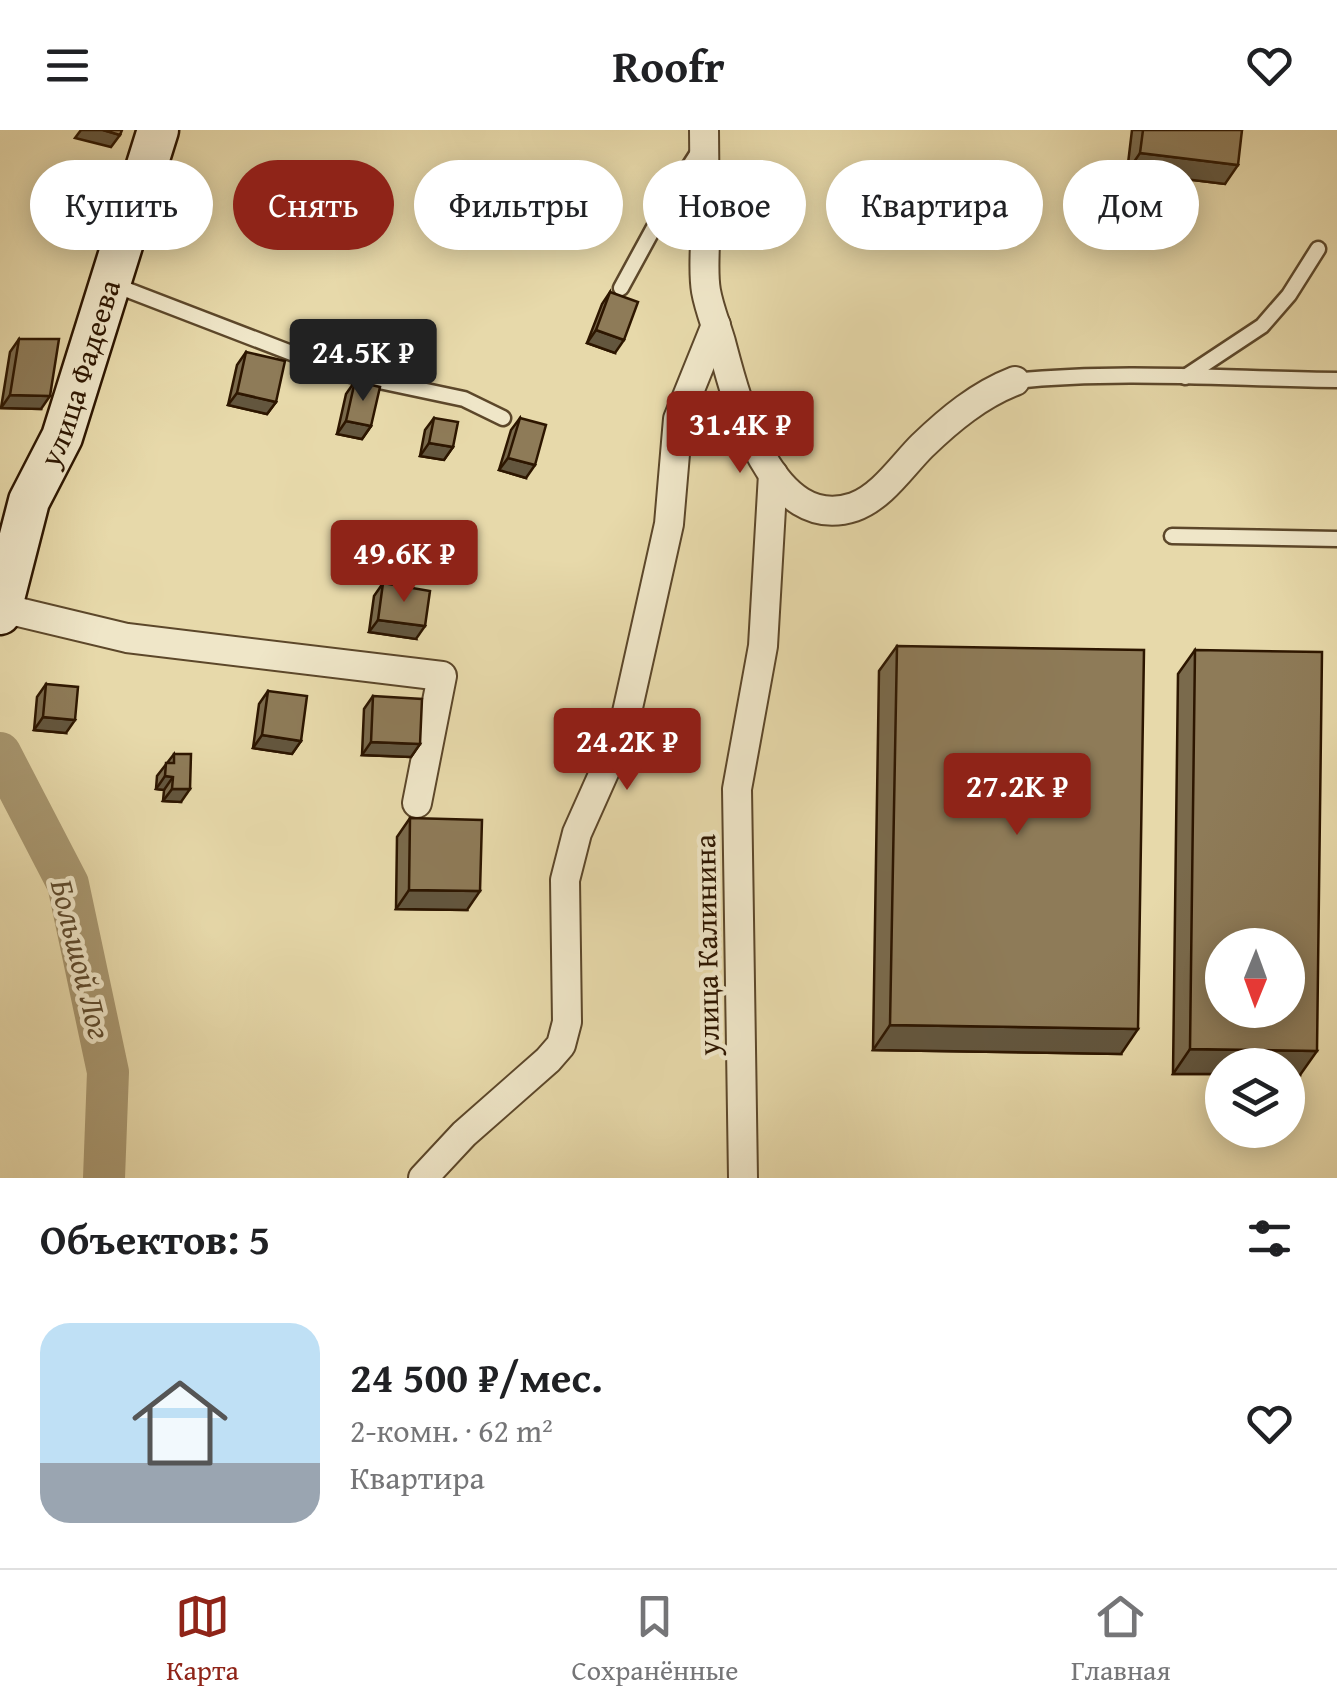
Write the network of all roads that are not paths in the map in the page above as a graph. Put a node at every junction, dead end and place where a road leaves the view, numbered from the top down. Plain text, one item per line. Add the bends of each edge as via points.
1 (158, 130) edge
2 (704, 137) edge
3 (1318, 249) dead end
4 (111, 284) junction
5 (621, 288) dead end
6 (716, 326) junction
7 (1185, 378) junction
8 (1337, 380) edge
9 (1015, 381) joint
10 (503, 418) dead end
11 (772, 474) junction
12 (1172, 536) dead end
13 (1337, 538) edge
14 (1, 611) edge
15 (417, 804) dead end
16 (423, 1178) edge
17 (744, 1178) edge

1 - 4 street, улица Фадеева
2 - 5 lane
2 - 6 street, улица Калинина via 706,289
3 - 7 lane via 1262,326
4 - 10 lane via 346,374 464,399
4 - 14 street, улица Фадеева via 62,437 29,500
6 - 11 street, улица Калинина via 742,413
6 - 16 street via 678,419 669,524 623,730 577,834 565,880 567,1022 561,1045
7 - 8 lane
7 - 9 lane
9 - 11 street, улица Калинина via 960,412 856,506 804,504
11 - 17 street, улица Калинина via 762,646 738,789
12 - 13 lane
14 - 15 street via 127,638 442,676

